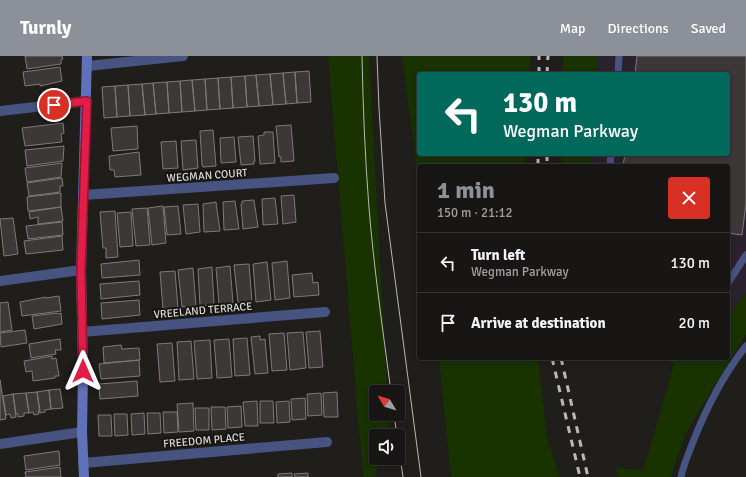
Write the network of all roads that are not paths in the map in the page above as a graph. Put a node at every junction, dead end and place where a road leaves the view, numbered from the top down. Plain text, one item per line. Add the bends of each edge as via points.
1 (183, 56) edge
2 (619, 56) edge
3 (88, 61) edge
4 (618, 72) edge
5 (87, 101) junction
6 (0, 111) edge
7 (334, 178) dead end
8 (83, 195) junction
9 (746, 255) edge
10 (81, 270) junction
11 (730, 280) edge
12 (0, 281) edge
13 (325, 312) dead end
14 (82, 332) junction
15 (746, 346) edge
16 (82, 432) junction
17 (327, 442) dead end
18 (0, 444) edge
19 (84, 463) junction
20 (84, 477) edge
21 (681, 477) edge

1 - 3 street
2 - 4 lane
3 - 5 main road
5 - 6 street
5 - 8 main road
7 - 8 street, WEGMAN COURT
8 - 10 main road
9 - 11 lane
10 - 12 street
10 - 14 main road
13 - 14 street, VREELAND TERRACE
14 - 16 main road
15 - 21 lane via 716,392 696,435
16 - 18 street
16 - 19 main road
17 - 19 street, FREEDOM PLACE
19 - 20 main road

